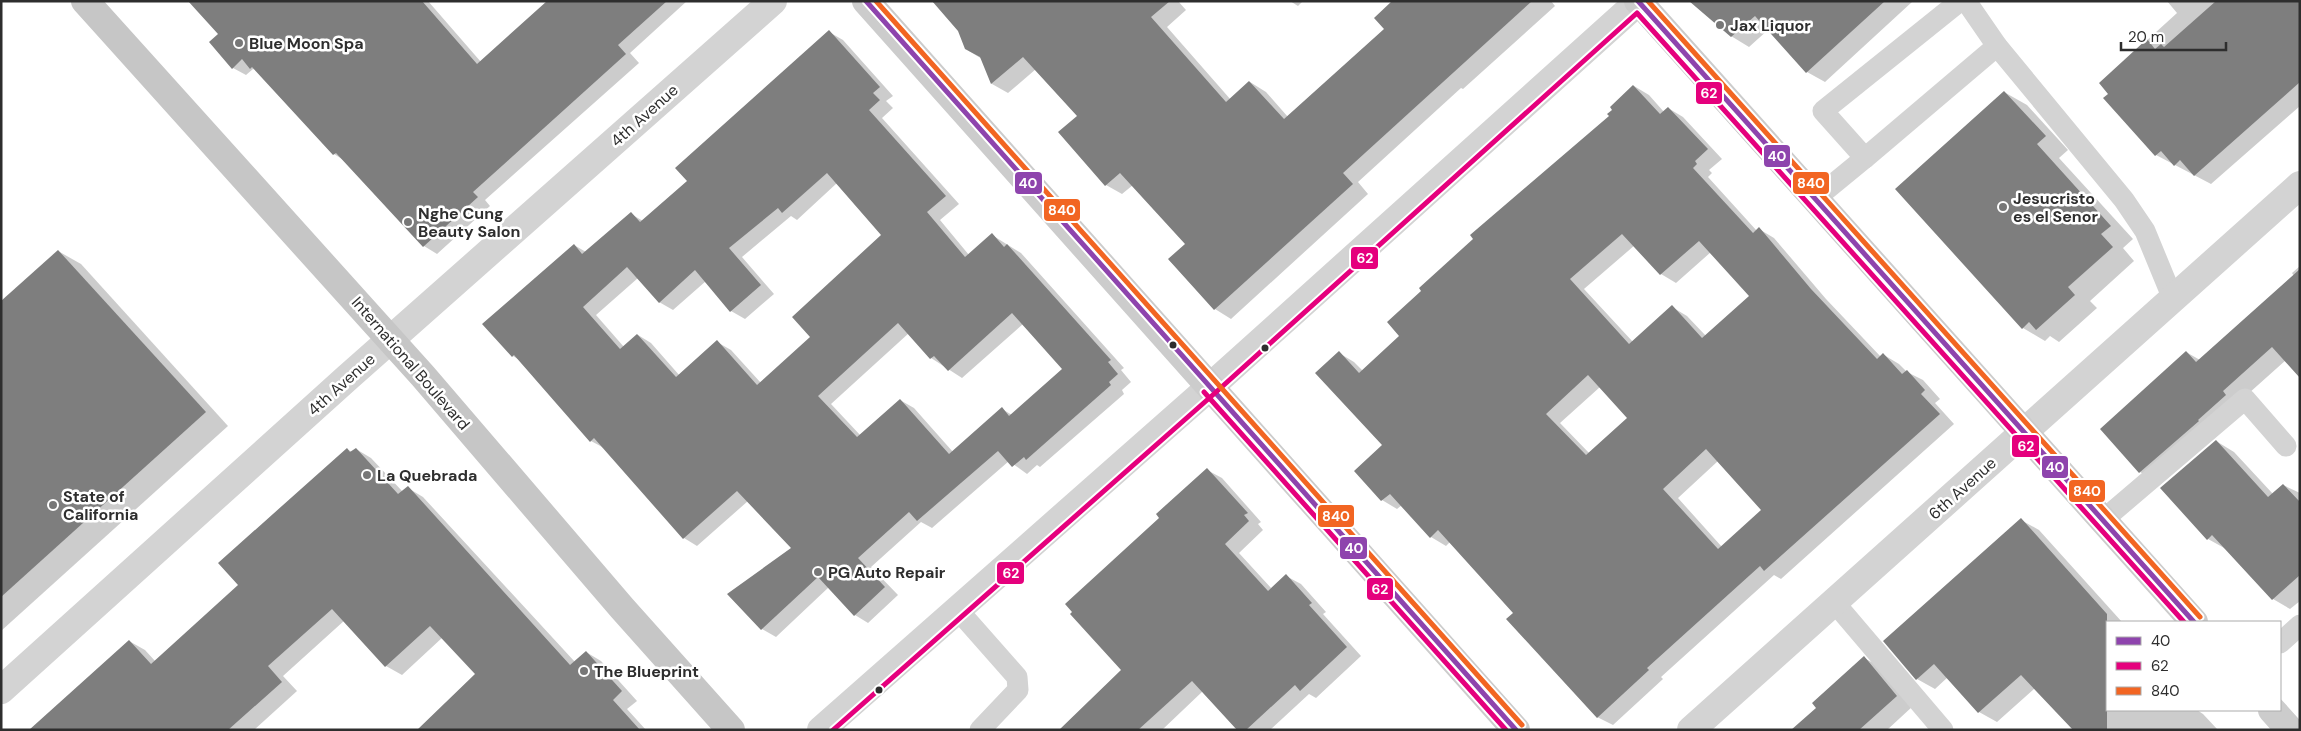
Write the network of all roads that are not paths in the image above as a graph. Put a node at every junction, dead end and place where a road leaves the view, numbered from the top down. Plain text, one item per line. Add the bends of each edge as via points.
1 (85, 1) edge
2 (773, 1) edge
3 (866, 1) edge
4 (1639, 1) edge
5 (1960, 1) edge
6 (1966, 1) edge
7 (1997, 46) junction
8 (1865, 158) junction
9 (2300, 185) edge
10 (1815, 198) junction
11 (2173, 299) junction
12 (391, 340) junction
13 (1210, 387) junction
14 (2025, 432) junction
15 (2286, 446) dead end
16 (2103, 520) junction
17 (1834, 602) junction
18 (957, 609) junction
19 (2193, 621) edge
20 (2300, 625) edge
21 (2281, 642) edge
22 (1, 690) edge
23 (2273, 711) edge
24 (731, 730) edge
25 (821, 730) edge
26 (980, 730) edge
27 (1516, 730) edge
28 (1691, 730) edge
29 (1943, 730) edge
30 (2290, 730) edge

1 - 12 main road, International Boulevard
2 - 12 street, 4th Avenue
3 - 13 main road
4 - 10 main road
4 - 13 street
5 - 8 lane via 1824,111
6 - 7 lane
7 - 8 lane
7 - 11 lane via 2124,200 2145,231
8 - 10 lane
9 - 11 street, 6th Avenue
10 - 14 main road
11 - 14 street, 6th Avenue
12 - 22 street, 4th Avenue
12 - 24 main road, International Boulevard
13 - 18 street
13 - 27 main road
14 - 16 main road
14 - 17 street, 6th Avenue
15 - 16 lane via 2245,399
16 - 19 main road
17 - 28 street, 6th Avenue
17 - 29 lane
18 - 25 street
18 - 26 lane via 1018,677 1018,690
20 - 21 lane
23 - 30 main road

